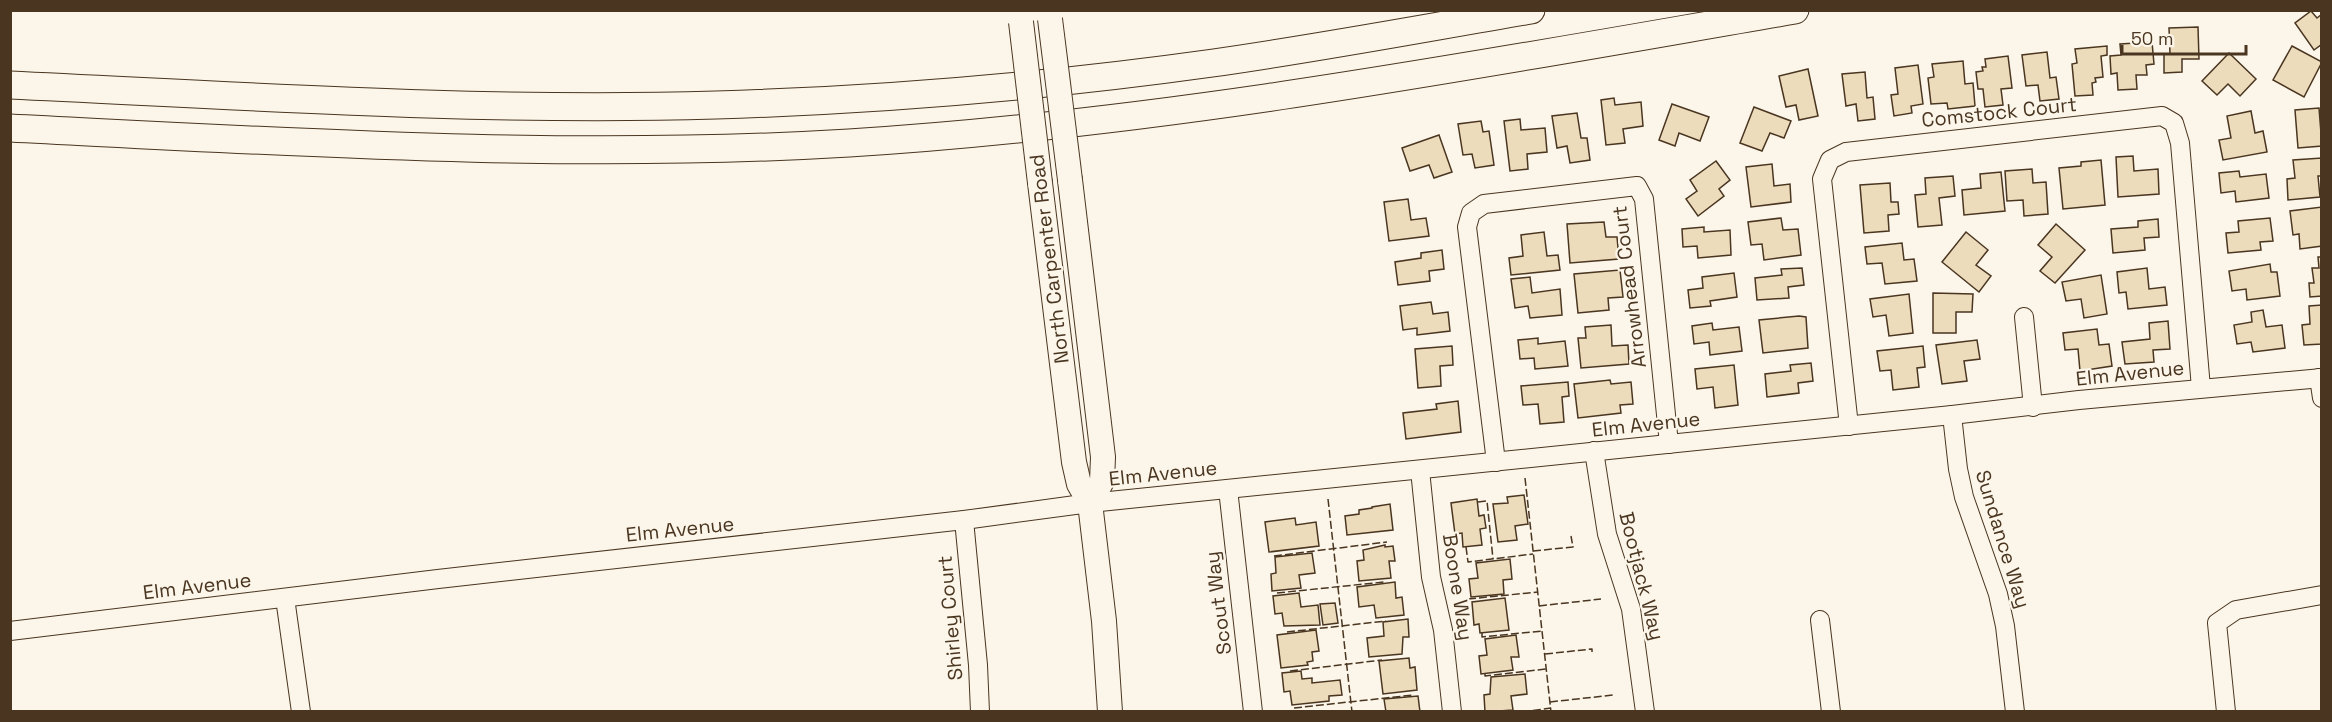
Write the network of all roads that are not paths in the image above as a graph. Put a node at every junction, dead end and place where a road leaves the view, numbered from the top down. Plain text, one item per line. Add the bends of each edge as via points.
1 (1531, 10) edge
2 (1795, 10) edge
3 (1049, 15) edge
4 (1020, 16) edge
5 (10, 85) edge
6 (10, 128) edge
7 (2024, 317) dead end
8 (2320, 378) edge
9 (2201, 388) junction
10 (2322, 398) edge
11 (2033, 407) junction
12 (1952, 416) junction
13 (1849, 426) junction
14 (1669, 444) junction
15 (1594, 451) junction
16 (1496, 462) junction
17 (1420, 470) junction
18 (1228, 489) junction
19 (1090, 503) junction
20 (964, 520) junction
21 (2322, 595) edge
22 (285, 598) junction
23 (1820, 620) dead end
24 (10, 631) edge
25 (301, 711) edge
26 (980, 711) edge
27 (1110, 711) edge
28 (1253, 711) edge
29 (1452, 711) edge
30 (1645, 711) edge
31 (1831, 711) edge
32 (2015, 711) edge
33 (2226, 711) edge

1 - 5 highway via 1155,71 843,99 708,105 509,106
2 - 6 highway via 1284,97 1036,128 888,140 720,148 532,150
3 - 19 main road, North Carpenter Road, bridge via 1104,457 1102,481
4 - 19 main road, North Carpenter Road, bridge via 1074,462 1079,484
7 - 11 street
8 - 9 street, Elm Avenue
8 - 10 street
9 - 11 street, Elm Avenue
9 - 13 street, Comstock Court via 2180,143 2174,123 2162,116 1846,152 1830,160 1822,179
11 - 12 street, Elm Avenue
12 - 13 street, Elm Avenue
12 - 32 street, Sundance Way via 1964,497 2006,627
13 - 14 street, Elm Avenue
14 - 15 street, Elm Avenue
14 - 16 street, Arrowhead Court via 1644,199 1637,186 1484,204 1471,213 1467,227
15 - 16 street, Elm Avenue
15 - 30 street, Bootjack Way via 1607,534 1631,609
16 - 17 street, Elm Avenue
17 - 18 street, Elm Avenue
17 - 29 street, Boone Way via 1431,577 1443,630
18 - 19 street, Elm Avenue
18 - 28 street, Scout Way
19 - 20 street, Elm Avenue
19 - 27 main road, North Carpenter Road
20 - 22 street, Elm Avenue
20 - 26 street, Shirley Court
21 - 33 street via 2236,610 2217,623
22 - 24 street, Elm Avenue
22 - 25 street
23 - 31 street

